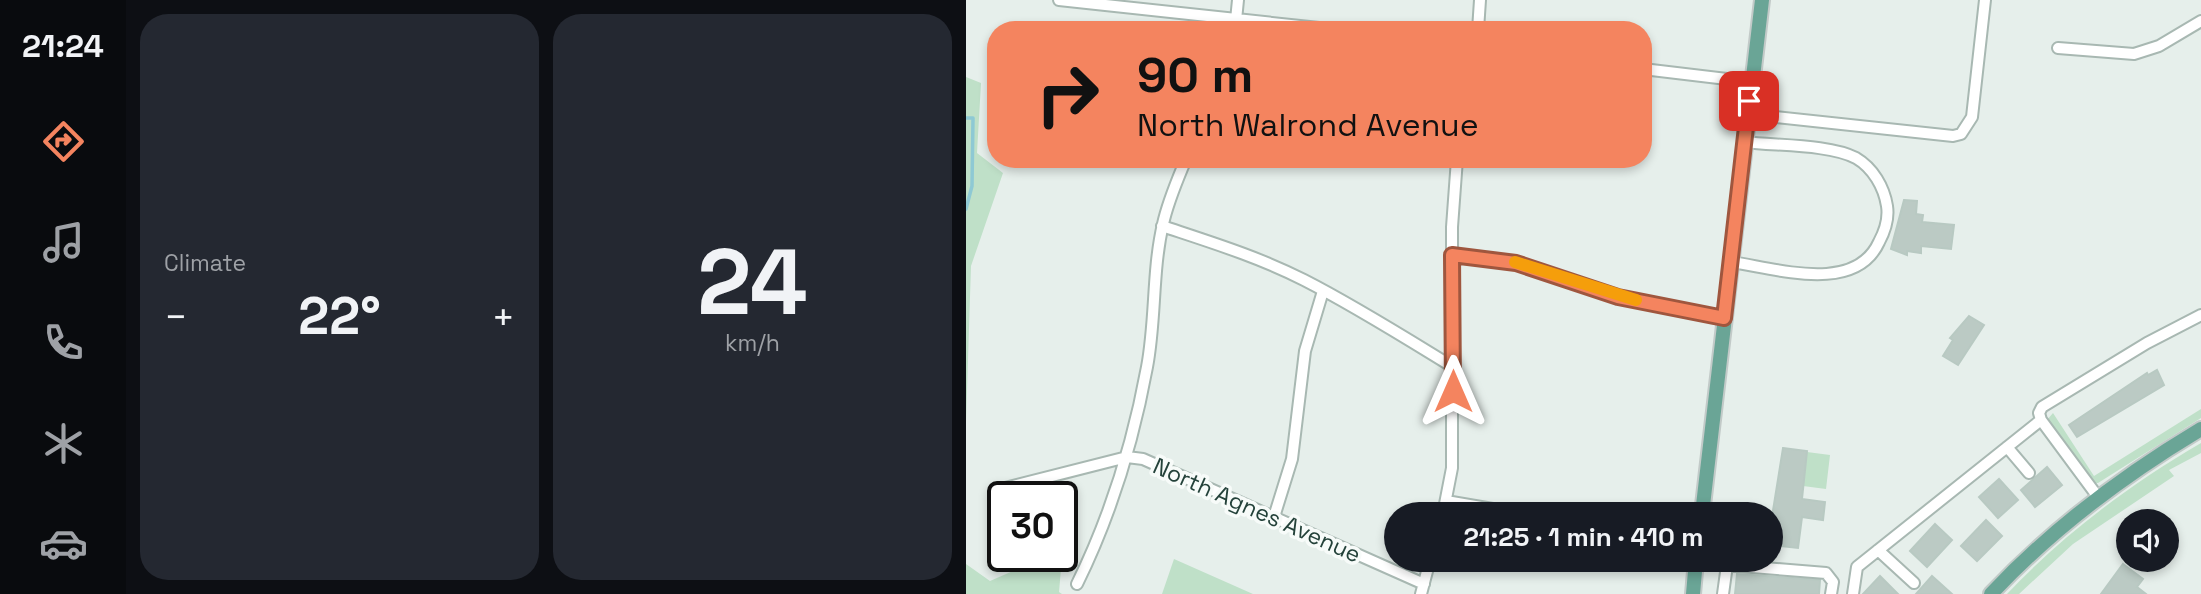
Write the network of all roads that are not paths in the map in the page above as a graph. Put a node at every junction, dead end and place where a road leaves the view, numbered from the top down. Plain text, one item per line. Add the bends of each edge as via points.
1 (1059, 0) edge
2 (1238, 0) edge
3 (1480, 0) edge
4 (1762, 0) edge
5 (1985, 0) edge
6 (1208, 21) edge
7 (1236, 21) edge
8 (1479, 21) edge
9 (2201, 21) edge
10 (2058, 48) dead end
11 (1652, 70) edge
12 (1752, 82) junction
13 (1748, 114) junction
14 (1745, 142) junction
15 (1183, 168) edge
16 (1457, 168) edge
17 (1162, 226) junction
18 (1452, 255) junction
19 (1731, 262) junction
20 (1323, 291) junction
21 (2201, 316) edge
22 (1724, 318) junction
23 (1453, 367) junction
24 (2040, 417) junction
25 (2201, 429) edge
26 (2007, 447) junction
27 (1127, 457) junction
28 (2029, 473) dead end
29 (1032, 481) edge
30 (2098, 497) junction
31 (1446, 501) joint
32 (1452, 502) edge
33 (1703, 502) edge
34 (1274, 517) junction
35 (1878, 550) junction
36 (1427, 572) edge
37 (1695, 572) edge
38 (1914, 583) dead end
39 (1077, 584) dead end
40 (1422, 589) edge
41 (1693, 594) edge
42 (1723, 594) edge
43 (1831, 594) edge
44 (1853, 594) edge
45 (1991, 594) edge

1 - 6 street
2 - 7 street
3 - 8 street
4 - 12 main road
5 - 13 street via 1972,117 1961,134
9 - 10 street via 2159,46 2134,54
11 - 12 street
12 - 13 main road
13 - 14 main road
14 - 19 main road
14 - 19 street via 1839,152 1858,159 1883,189 1885,228 1871,253 1847,271 1827,275
15 - 17 street
16 - 18 street
17 - 20 street via 1235,251
17 - 27 street via 1147,365
18 - 22 street via 1516,263 1618,297
18 - 23 street
19 - 22 main road
20 - 23 street
20 - 34 street via 1305,351 1292,459
21 - 24 street via 2099,370 2042,407
22 - 33 main road
23 - 31 street via 1452,468
24 - 26 street
24 - 30 street
25 - 30 main road
26 - 28 street
26 - 35 street
27 - 29 street
27 - 34 street, North Agnes Avenue via 1143,459
27 - 39 street via 1105,525
30 - 45 main road
31 - 32 street
34 - 40 street, North Agnes Avenue
35 - 38 street
35 - 44 street via 1857,567
36 - 40 street
37 - 41 main road
42 - 43 street via 1727,565 1826,573 1833,582

